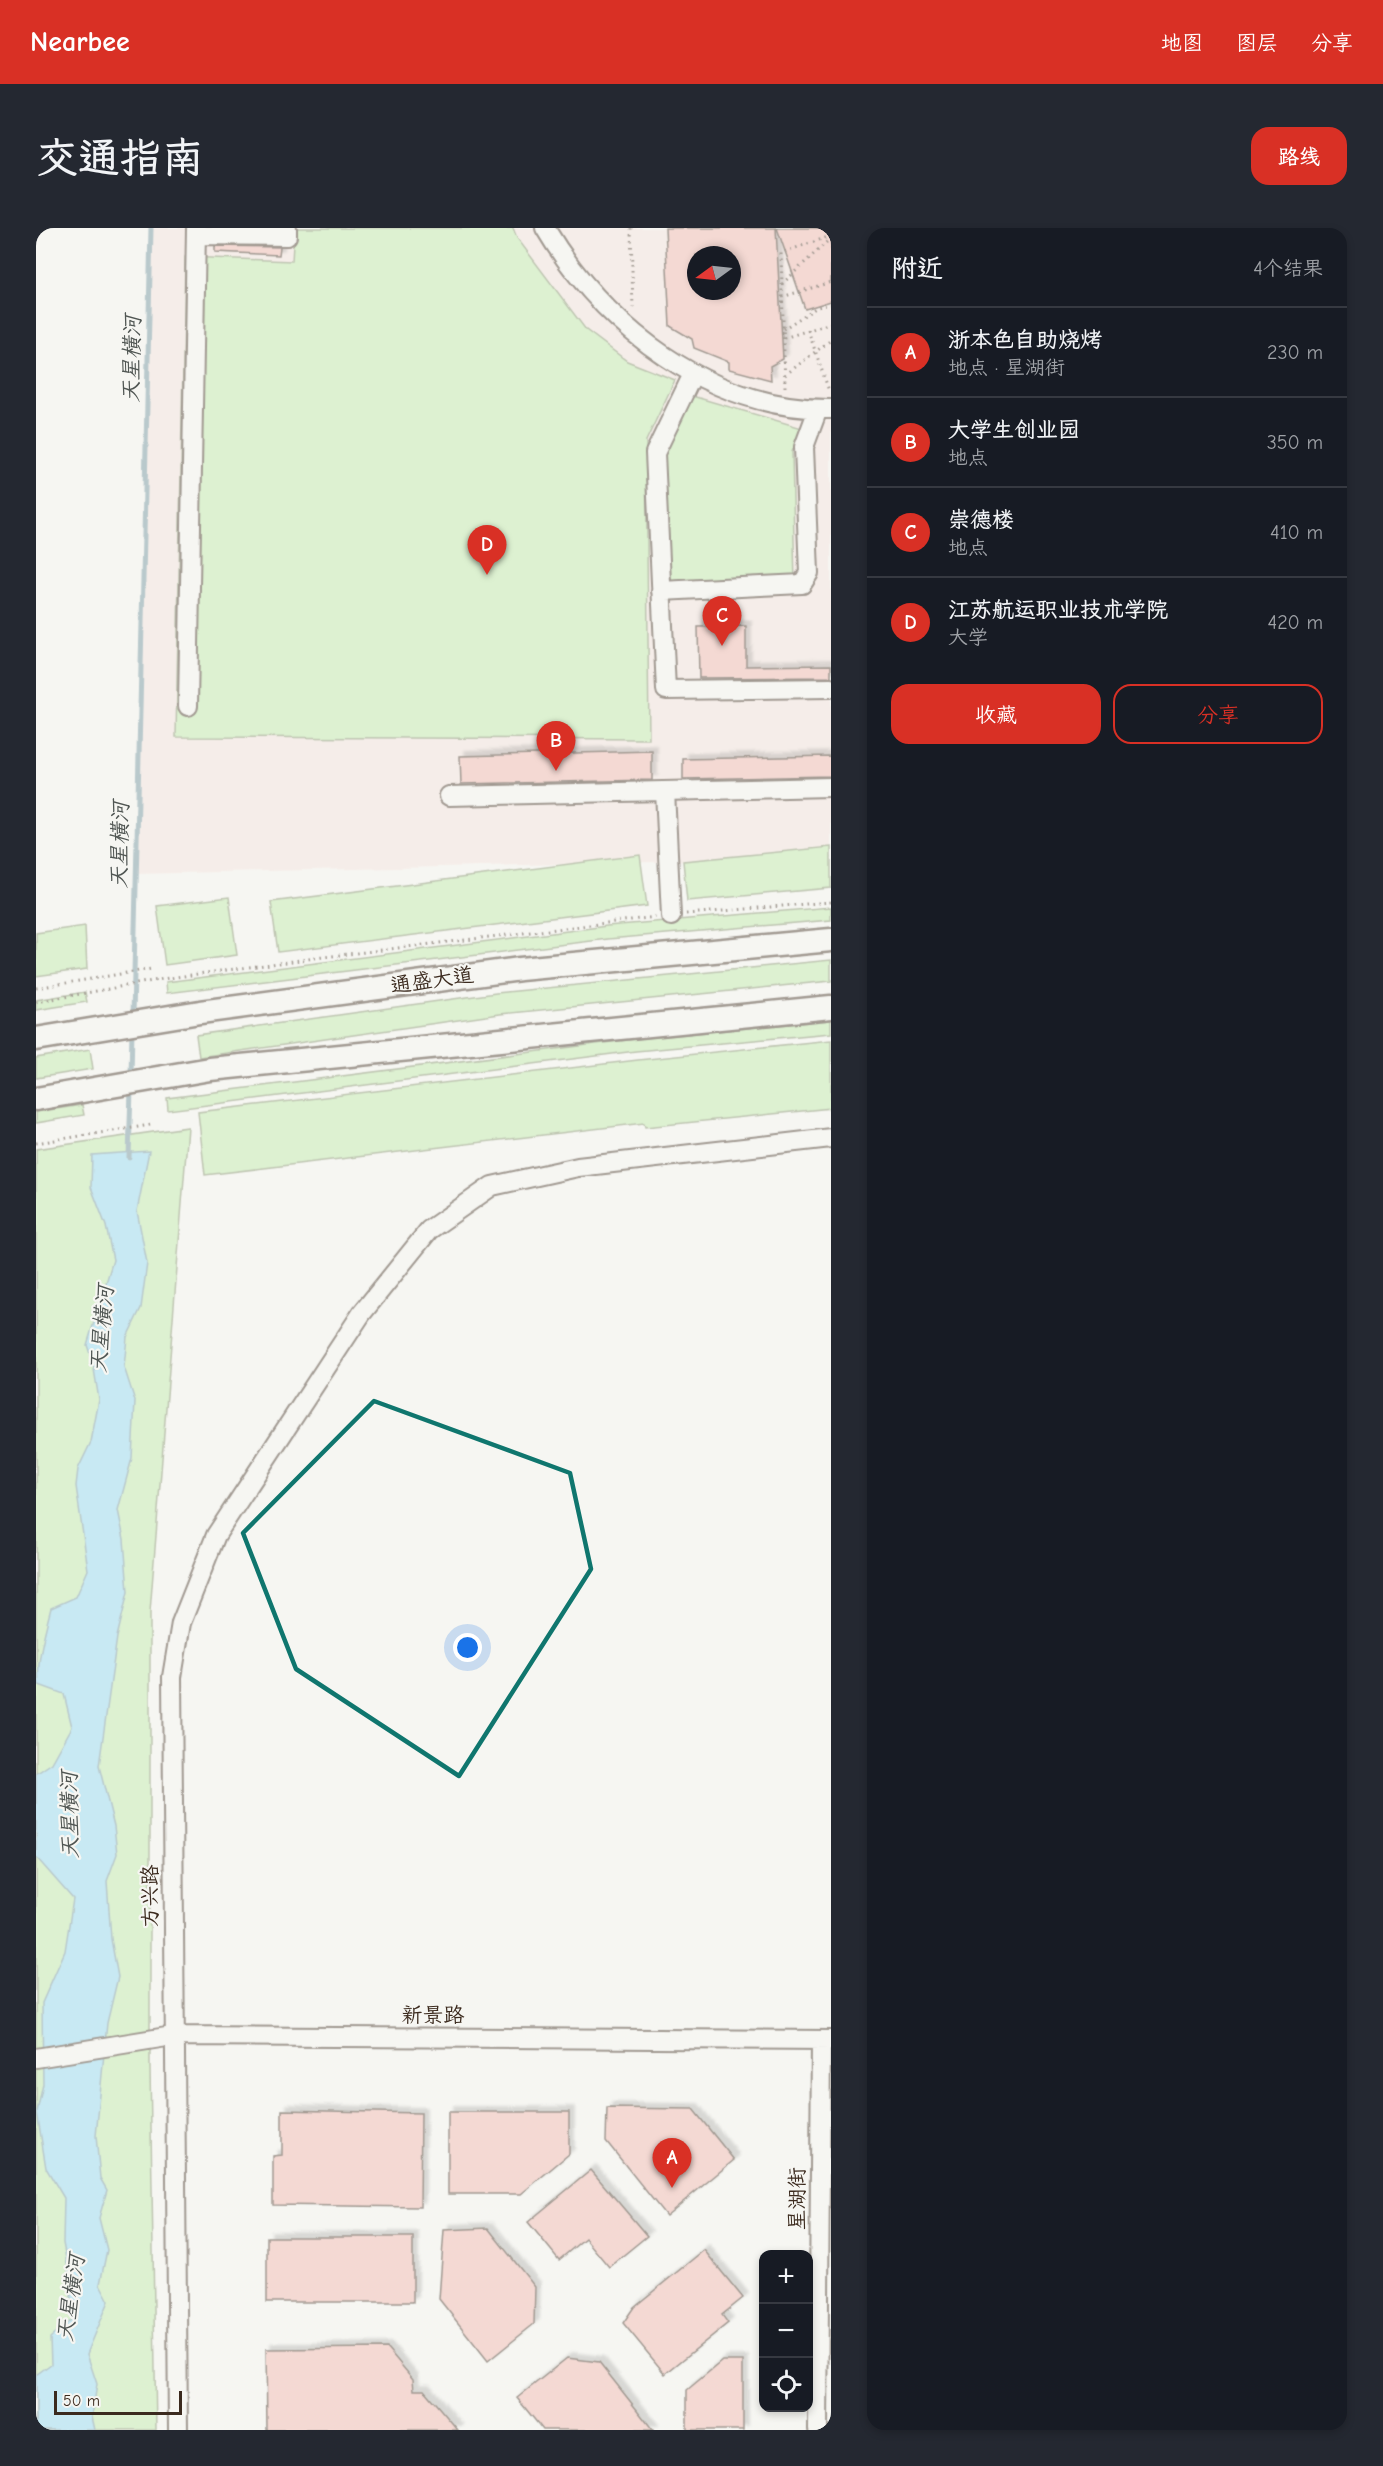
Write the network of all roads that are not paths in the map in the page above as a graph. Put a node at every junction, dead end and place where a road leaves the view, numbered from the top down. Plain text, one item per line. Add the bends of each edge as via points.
1 (287, 228) edge
2 (545, 228) edge
3 (196, 231) edge
4 (693, 374) junction
5 (824, 409) edge
6 (661, 591) junction
7 (831, 688) edge
8 (188, 706) dead end
9 (831, 788) edge
10 (665, 791) junction
11 (449, 796) dead end
12 (671, 916) road end
13 (831, 940) edge
14 (831, 1007) edge
15 (36, 1039) edge
16 (36, 1099) edge
17 (831, 1138) edge
18 (173, 2036) junction
19 (826, 2040) edge
20 (38, 2057) edge
21 (178, 2430) edge
22 (818, 2430) edge

1 - 3 street via 287,236
2 - 4 street via 564,261 634,332 676,366
3 - 8 street
4 - 5 street via 772,403
4 - 6 street via 655,453
5 - 6 street via 804,447 809,573 802,584
6 - 7 street via 666,690
9 - 10 street
10 - 11 street
10 - 12 street
13 - 15 main road, 通盛大道 via 520,969 169,1016
14 - 16 main road via 210,1069
17 - 18 street, 方兴路 via 578,1167 492,1186 429,1230 362,1313 216,1535 181,1623 172,1677
18 - 19 street, 新景路
18 - 20 street, 新景路
18 - 21 street, 方兴路
19 - 22 street, 星湖街

